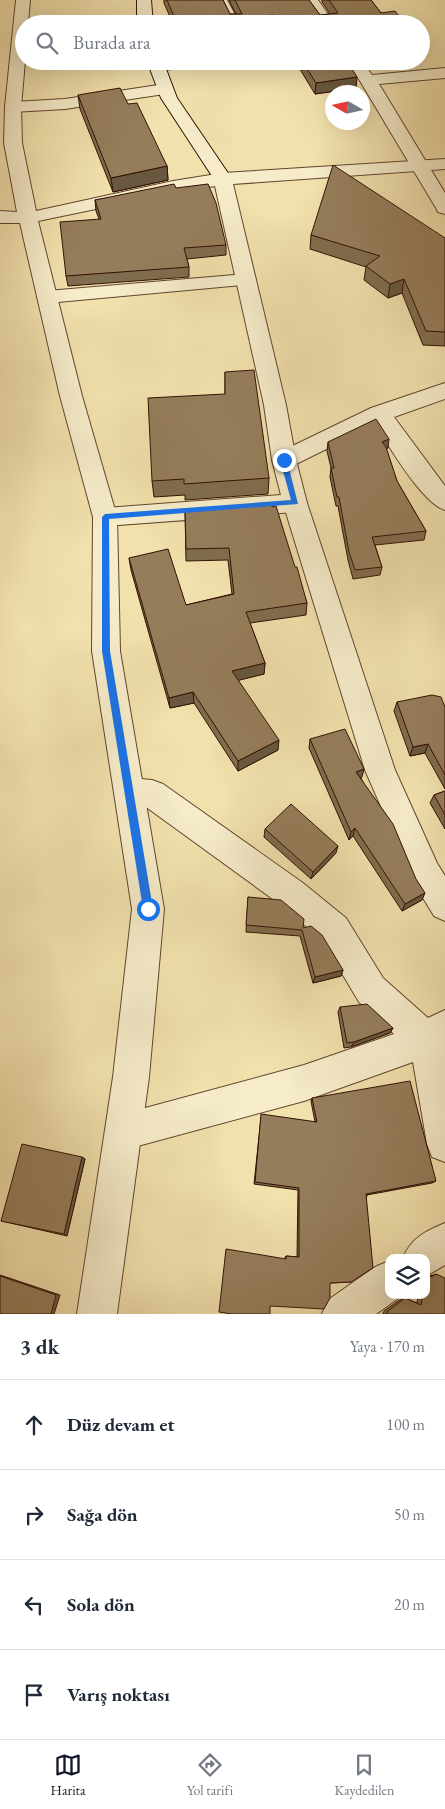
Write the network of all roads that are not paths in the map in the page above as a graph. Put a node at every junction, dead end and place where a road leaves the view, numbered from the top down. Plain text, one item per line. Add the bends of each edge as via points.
1 (23, 0) edge
2 (144, 0) edge
3 (223, 0) edge
4 (310, 0) edge
5 (22, 15) edge
6 (145, 15) edge
7 (231, 15) edge
8 (321, 15) edge
9 (16, 70) edge
10 (158, 70) edge
11 (361, 70) edge
12 (445, 73) edge
13 (368, 80) junction
14 (165, 90) junction
15 (13, 107) junction
16 (445, 164) edge
17 (418, 166) junction
18 (223, 179) junction
19 (445, 208) edge
20 (0, 217) edge
21 (28, 218) junction
22 (246, 280) junction
23 (47, 297) junction
24 (445, 391) edge
25 (379, 414) junction
26 (284, 460) junction
27 (445, 501) edge
28 (296, 502) junction
29 (105, 517) junction
30 (129, 792) junction
31 (445, 905) edge
32 (436, 1034) edge
33 (123, 1132) junction
34 (445, 1144) edge
35 (445, 1242) edge
36 (428, 1254) edge
37 (385, 1284) edge
38 (97, 1314) edge
39 (342, 1314) edge

1 - 5 street
2 - 6 street
3 - 7 lane
4 - 8 street
9 - 15 street
10 - 14 street
11 - 13 street
12 - 13 street
13 - 17 street
14 - 15 street via 65,104
14 - 18 street
15 - 21 street via 13,143
16 - 17 street
17 - 18 street
17 - 19 street
18 - 21 street
18 - 22 street
20 - 21 street
21 - 23 street
22 - 23 street
22 - 26 street via 275,405
23 - 29 street
24 - 25 street
25 - 26 street
25 - 27 street
26 - 28 street
28 - 29 street
28 - 31 street via 380,770 426,874
29 - 30 street via 106,651
30 - 32 street via 152,794 292,894 334,929 371,990
30 - 33 street via 148,909
32 - 33 street via 304,1083
32 - 34 street
33 - 38 street
35 - 36 street
37 - 39 street

